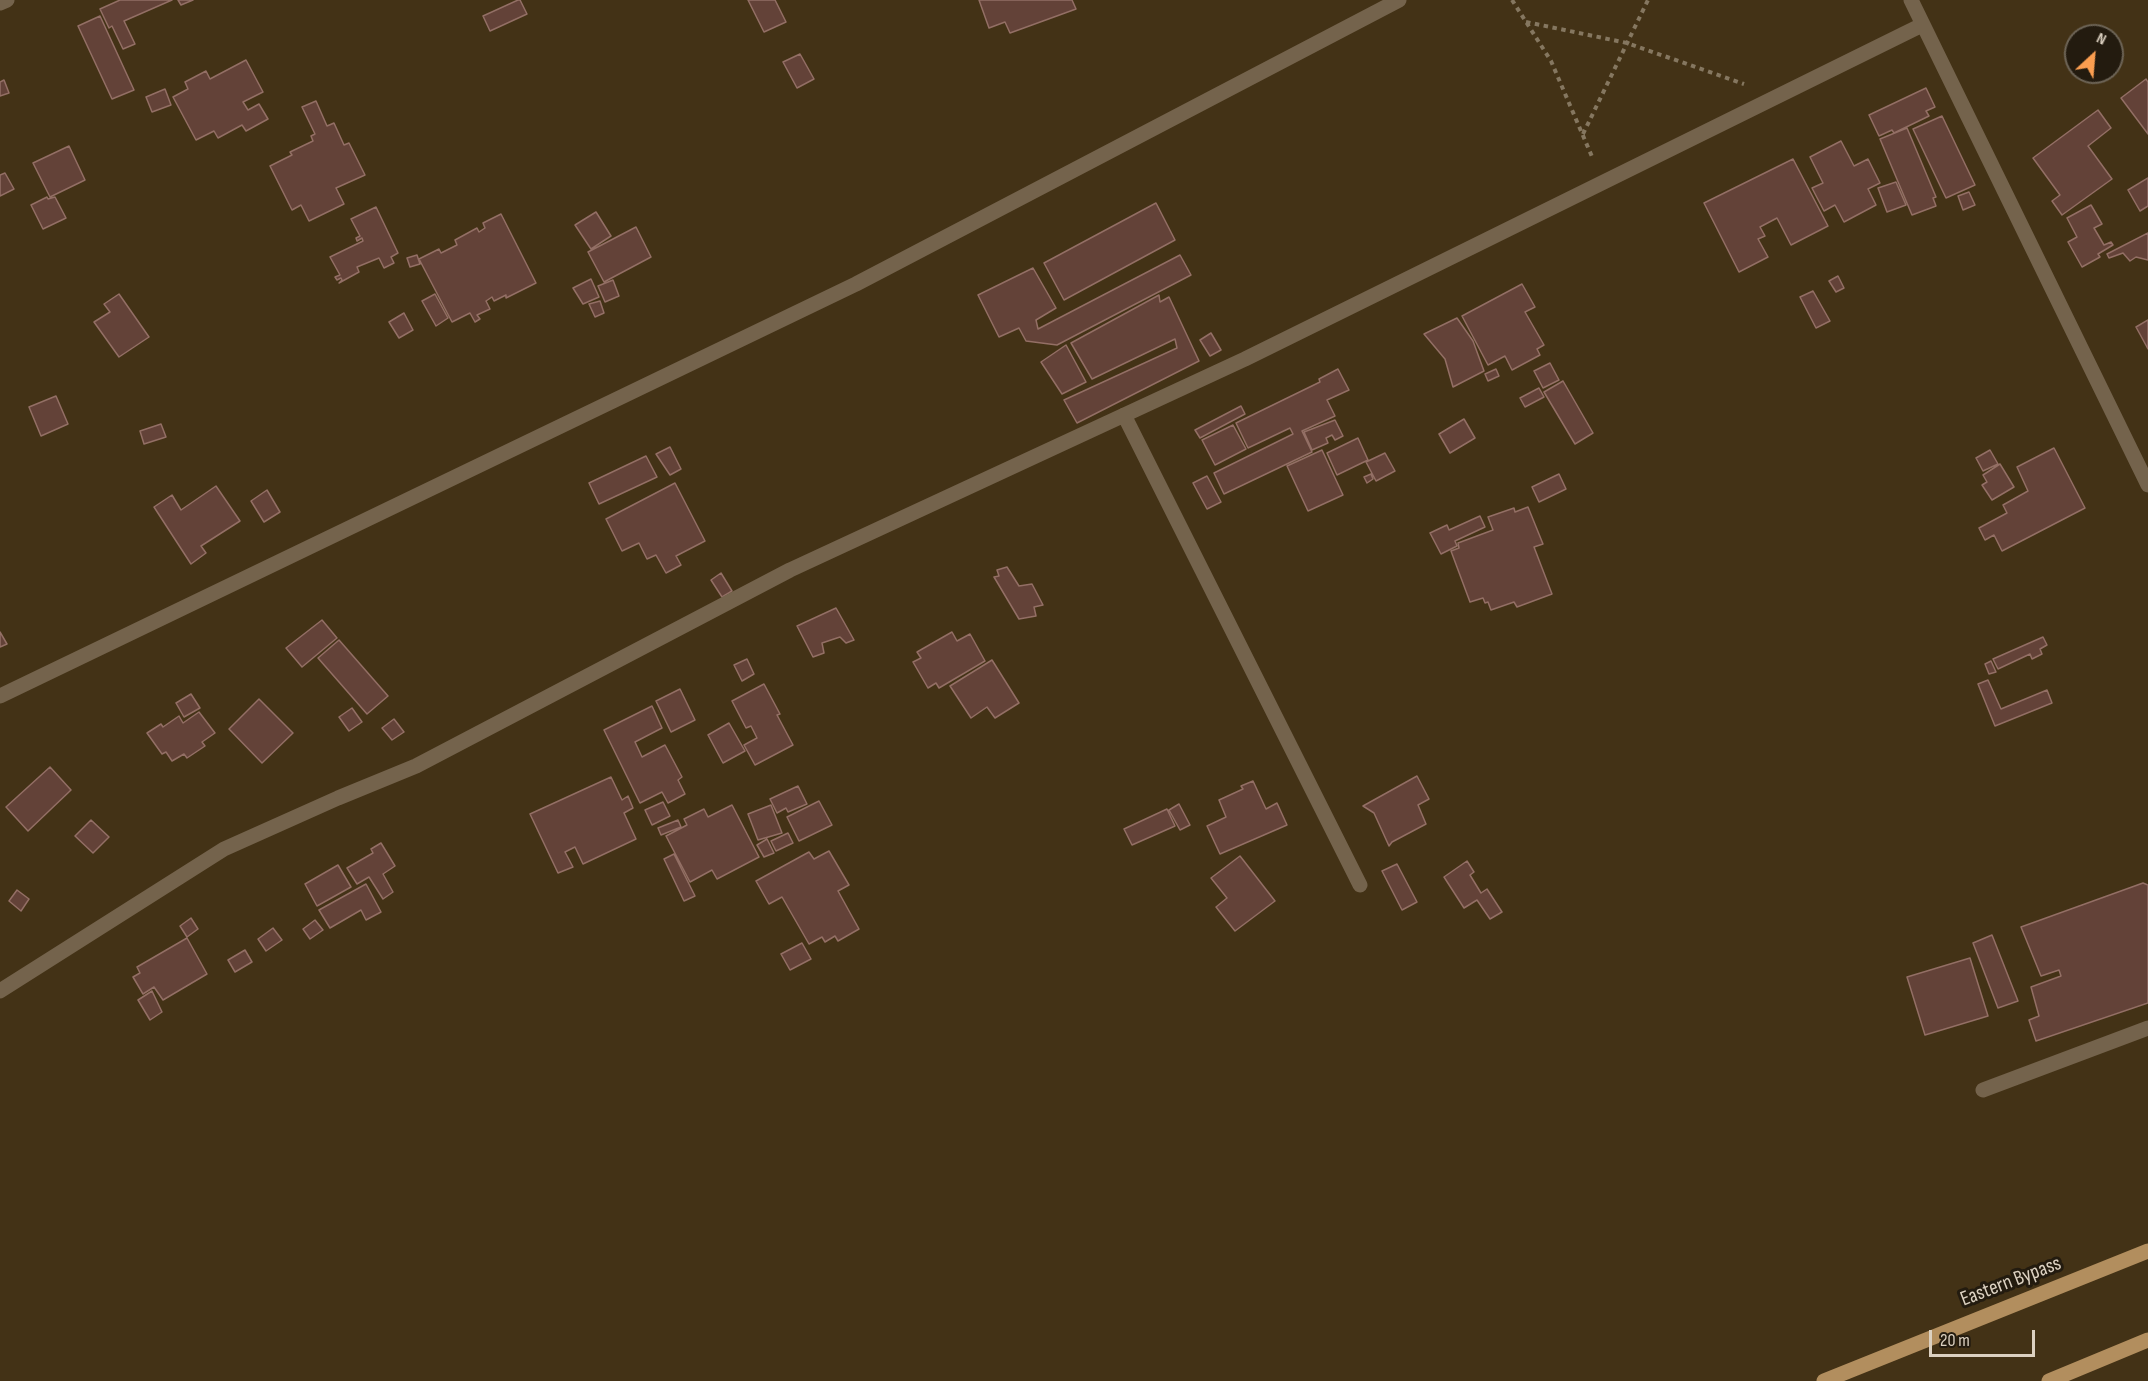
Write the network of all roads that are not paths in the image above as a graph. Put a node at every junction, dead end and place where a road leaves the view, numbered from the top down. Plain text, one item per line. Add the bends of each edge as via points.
1 (7, 0) edge
2 (1399, 0) edge
3 (1911, 0) edge
4 (0, 3) edge
5 (1922, 25) junction
6 (1124, 415) junction
7 (2148, 485) edge
8 (0, 696) edge
9 (1360, 885) dead end
10 (0, 991) edge
11 (2148, 1028) edge
12 (1983, 1090) dead end
13 (2148, 1251) edge
14 (2148, 1340) edge
15 (1824, 1381) edge
16 (2049, 1381) edge

1 - 4 street
2 - 8 street via 856,284
3 - 5 street
5 - 6 street via 1256,354
5 - 7 street
6 - 9 street
6 - 10 street via 790,570 416,766 224,849
11 - 12 street
13 - 15 main road, Eastern Bypass
14 - 16 main road

